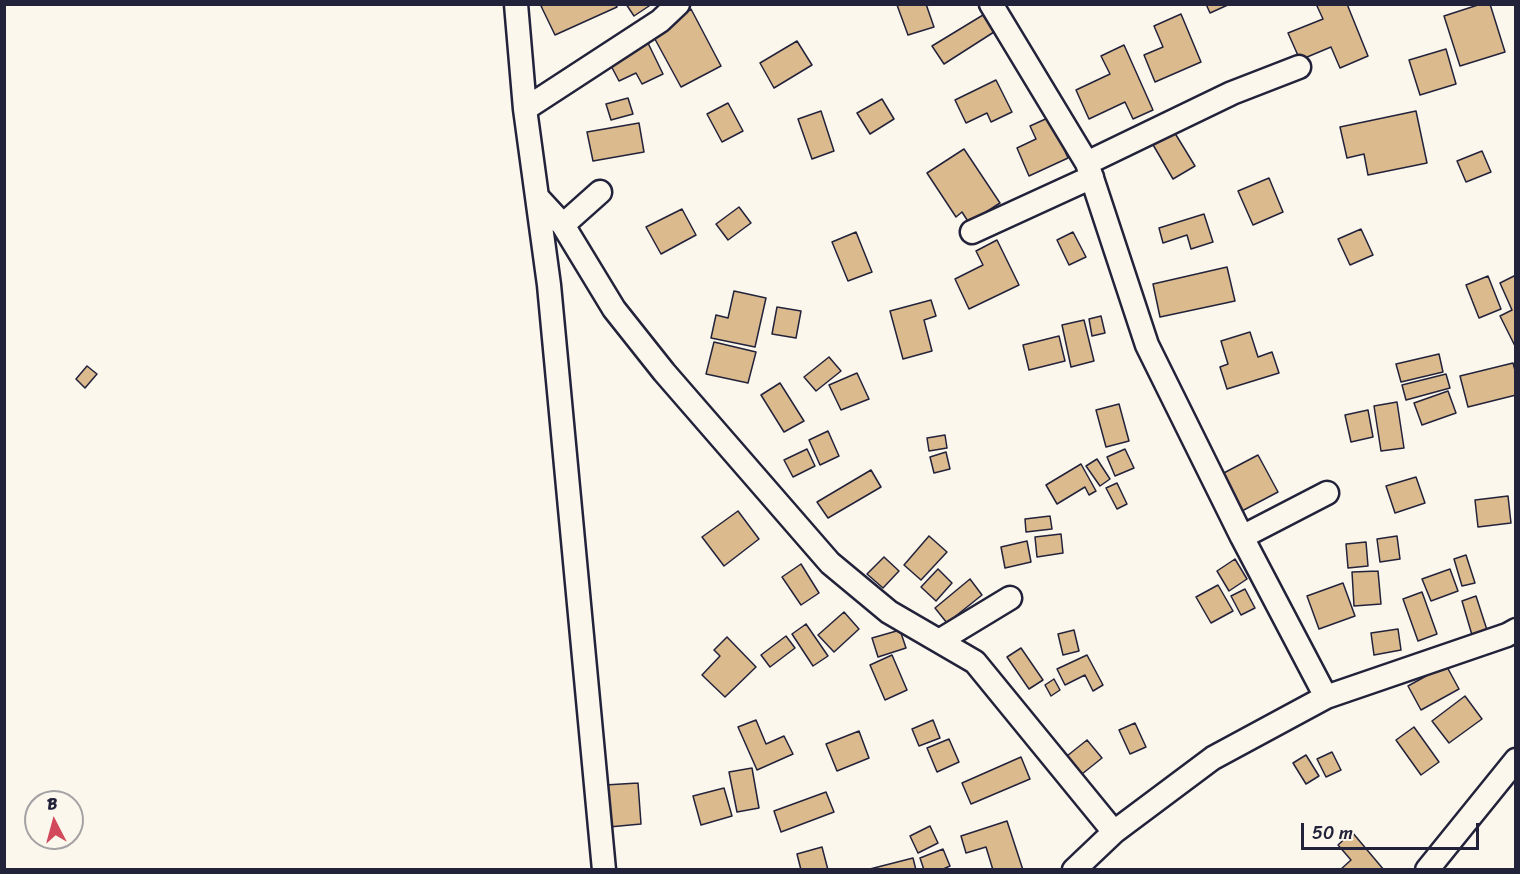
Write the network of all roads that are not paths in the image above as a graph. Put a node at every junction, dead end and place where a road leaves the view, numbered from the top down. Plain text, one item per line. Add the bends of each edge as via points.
1 (516, 4) edge
2 (678, 4) edge
3 (991, 4) edge
4 (1299, 67) dead end
5 (525, 109) junction
6 (1090, 170) junction
7 (600, 192) dead end
8 (539, 199) junction
9 (563, 225) junction
10 (972, 232) dead end
11 (1327, 493) dead end
12 (1242, 537) junction
13 (1010, 598) dead end
14 (1513, 637) edge
15 (939, 640) junction
16 (1326, 697) junction
17 (1515, 760) edge
18 (1114, 832) junction
19 (604, 870) edge
20 (1074, 870) edge
21 (1426, 870) edge

1 - 5 street
2 - 5 street via 660,21
3 - 6 street
4 - 6 street via 1232,93
5 - 8 street
6 - 10 street
6 - 12 street via 1147,345
7 - 9 street
8 - 9 street
8 - 19 street
9 - 15 street via 614,309 830,563 889,612
11 - 12 street
12 - 16 street
13 - 15 street
14 - 16 street
15 - 18 street via 975,662
16 - 18 street via 1213,758
17 - 21 street
18 - 20 street

